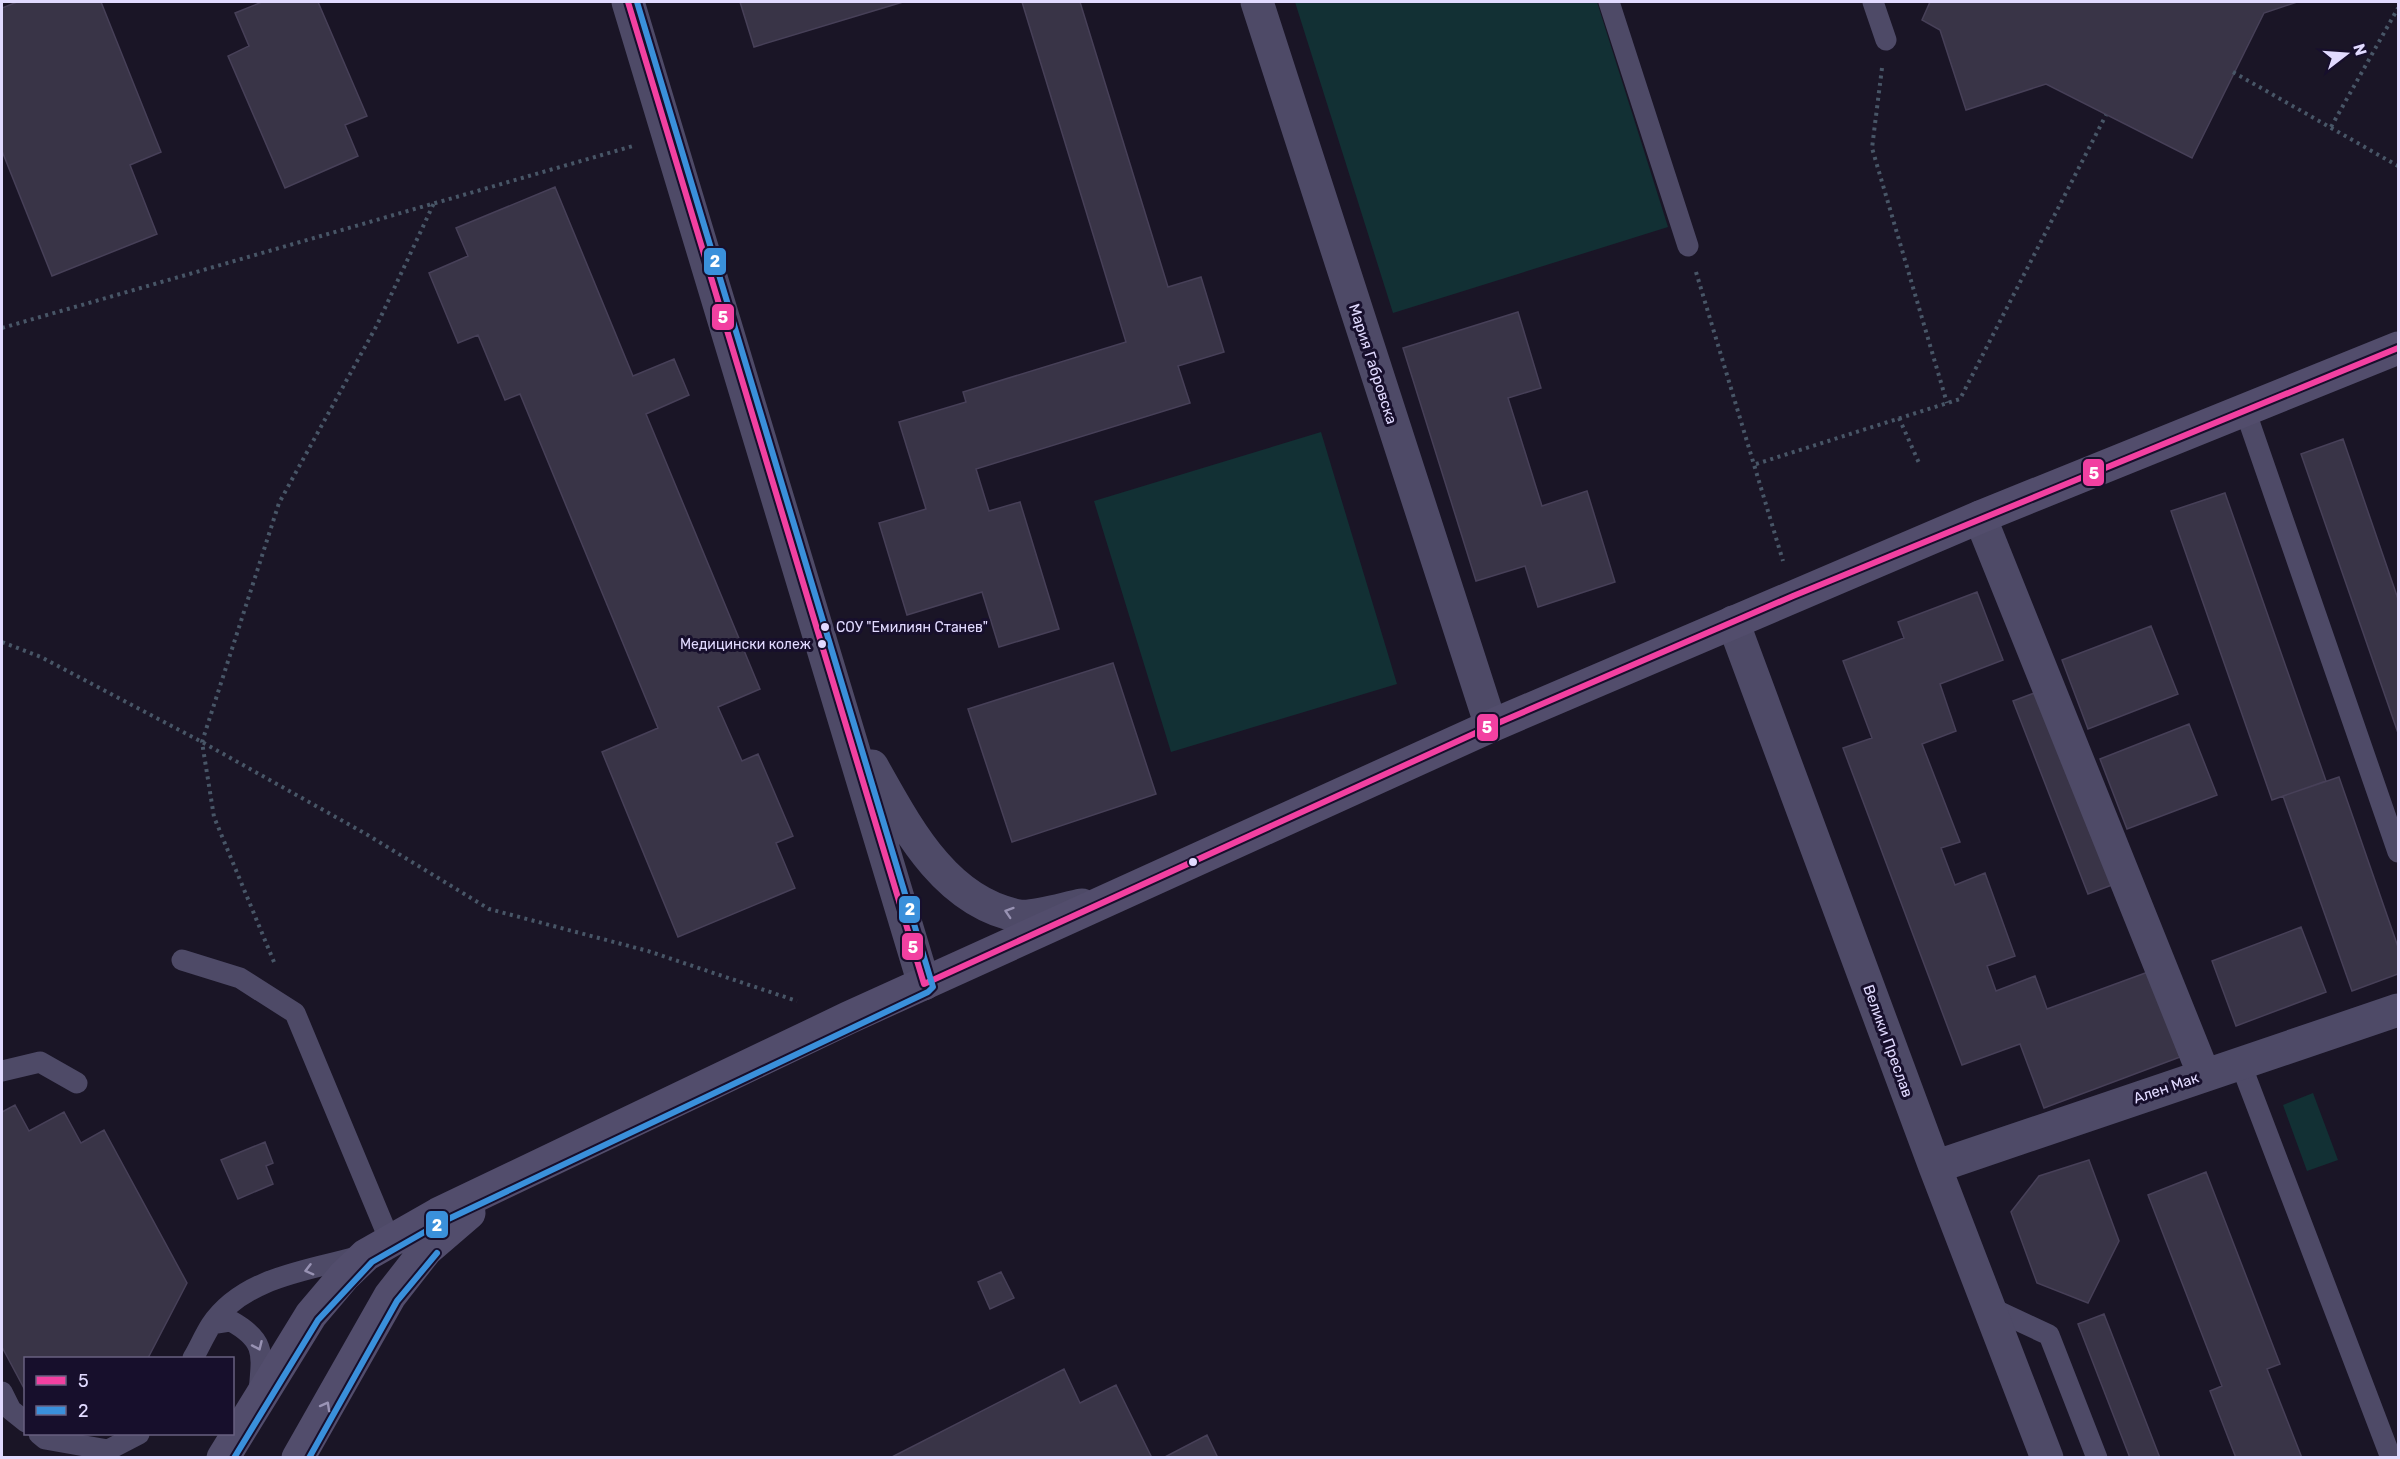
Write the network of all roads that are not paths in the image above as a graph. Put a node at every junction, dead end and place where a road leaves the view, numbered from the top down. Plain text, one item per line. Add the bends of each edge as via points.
1 (628, 2) edge
2 (1257, 2) edge
3 (1610, 2) edge
4 (1874, 2) edge
5 (1886, 40) road end
6 (1688, 246) road end
7 (2398, 348) edge
8 (2245, 410) junction
9 (1980, 517) junction
10 (1733, 622) junction
11 (843, 715) junction
12 (1491, 726) junction
13 (2398, 852) edge
14 (1107, 900) junction
15 (182, 960) dead end
16 (924, 984) junction
17 (2398, 1010) edge
18 (2240, 1062) junction
19 (2, 1071) edge
20 (2204, 1075) junction
21 (77, 1083) dead end
22 (1935, 1167) junction
23 (508, 1180) junction
24 (378, 1248) junction
25 (1989, 1307) junction
26 (212, 1324) junction
27 (194, 1357) edge
28 (2, 1392) edge
29 (259, 1402) junction
30 (24, 1420) edge
31 (40, 1435) edge
32 (137, 1435) edge
33 (223, 1458) edge
34 (298, 1458) edge
35 (2047, 1458) edge
36 (2097, 1458) edge
37 (2391, 1458) edge

1 - 11 street
2 - 12 street, Мария Габровска
3 - 6 lane
4 - 5 lane
7 - 8 main road
8 - 9 main road
8 - 13 lane
9 - 10 main road
9 - 20 street
10 - 12 main road
10 - 22 street, Велики Преслав
14 -> 11 street via 1021,916 988,906 943,874 909,832
11 - 16 street
12 - 14 main road
14 - 16 main road
15 - 24 lane via 240,978 295,1013
16 - 23 main road
17 - 18 street, Ален Мак
18 - 20 street, Ален Мак
18 - 37 lane
19 - 21 lane via 40,1062
20 - 22 street, Ален Мак
22 - 25 street, Велики Преслав
23 - 24 main road
34 -> 23 main road via 371,1326 407,1272 426,1250
24 -> 26 lane via 265,1283 240,1297
24 - 29 main road via 311,1315
25 - 35 street, Велики Преслав
25 - 36 lane via 2049,1335
26 - 27 lane
26 -> 29 lane via 231,1322 256,1340 262,1353
28 - 30 lane via 11,1410
29 - 33 main road
31 - 32 lane via 108,1450

